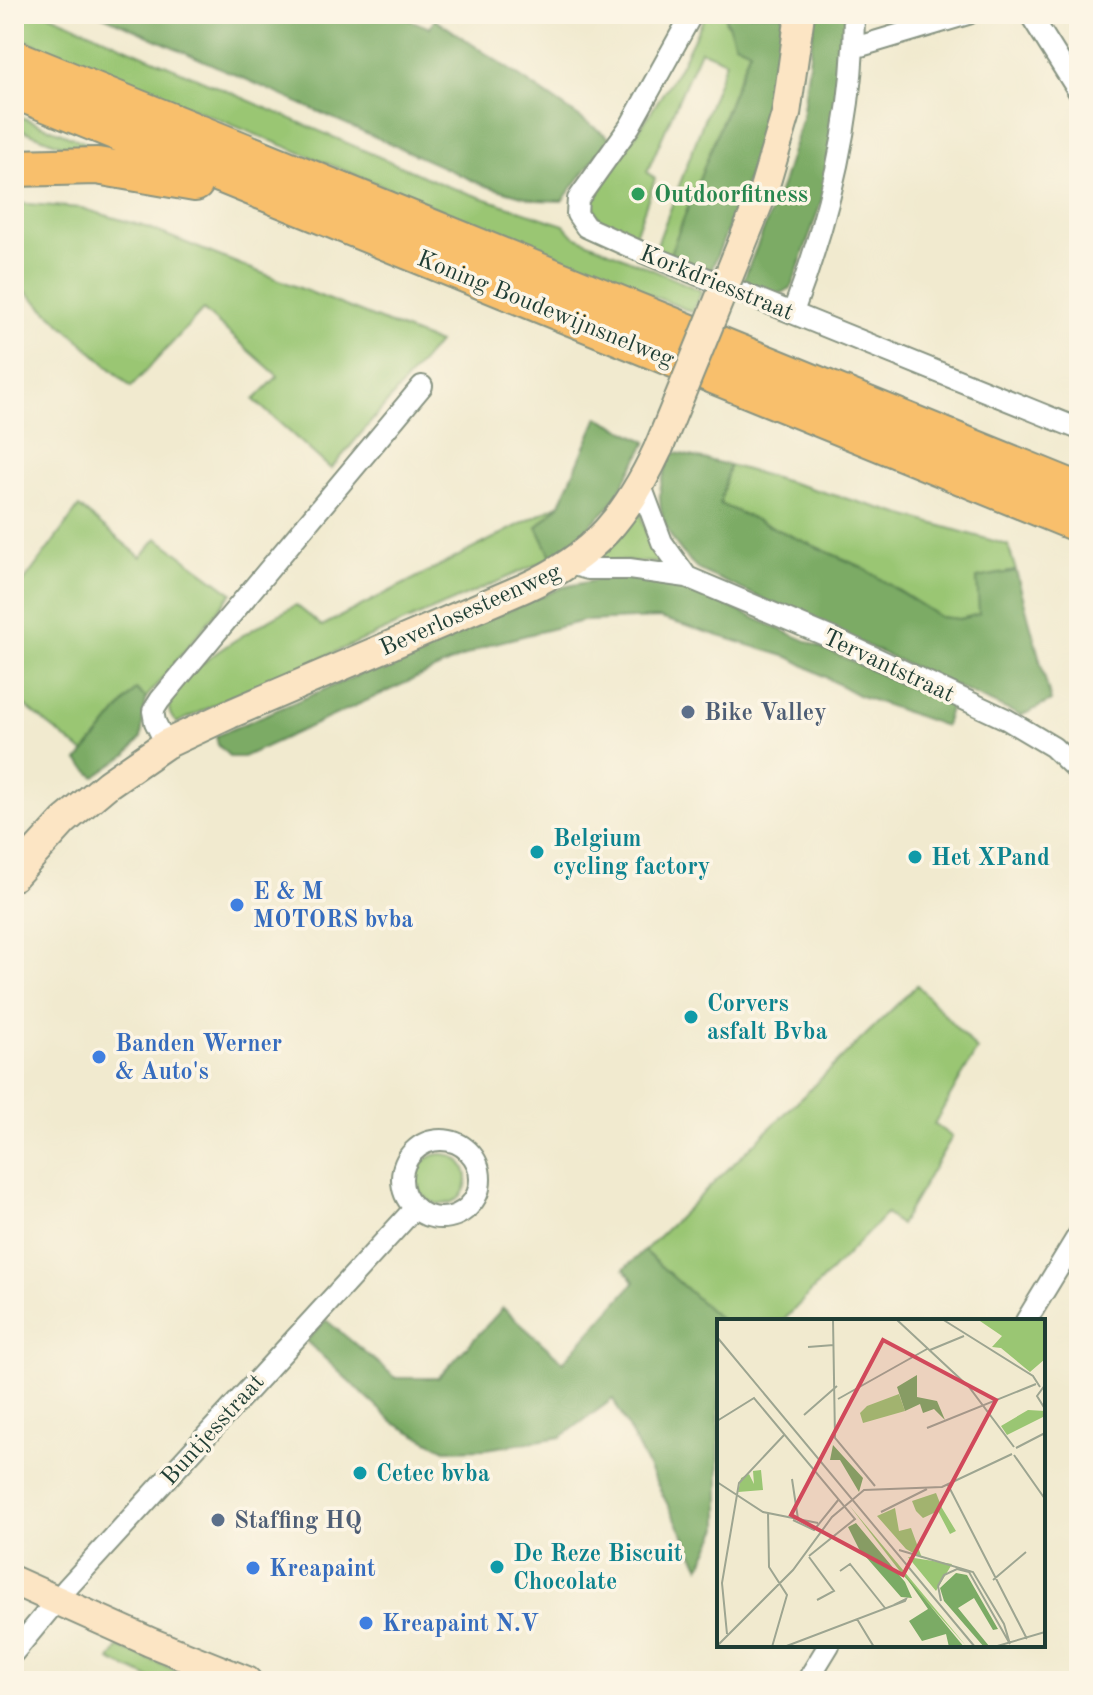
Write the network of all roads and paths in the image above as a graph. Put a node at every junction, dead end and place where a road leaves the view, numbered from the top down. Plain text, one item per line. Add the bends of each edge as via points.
1 (692, 14) edge
2 (800, 14) edge
3 (854, 14) edge
4 (968, 14) edge
5 (1030, 14) edge
6 (854, 48) junction
7 (14, 58) edge
8 (14, 90) edge
9 (1079, 92) edge
10 (14, 168) edge
11 (254, 189) junction
12 (793, 312) junction
13 (422, 386) dead end
14 (1079, 429) edge
15 (641, 486) junction
16 (1079, 491) edge
17 (1079, 524) edge
18 (570, 564) junction
19 (687, 577) junction
20 (166, 744) junction
21 (1079, 772) edge
22 (18, 863) edge
23 (414, 1209) dead end
24 (1079, 1234) edge
25 (1027, 1319) edge
26 (14, 1581) edge
27 (57, 1602) junction
28 (828, 1647) edge
29 (14, 1652) edge
30 (247, 1681) edge
31 (807, 1681) edge

1 - 12 street, Korkdriesstraat via 630,126 578,199 577,214 586,227
2 - 15 street, Beverlosesteenweg, bridge via 786,114 763,192
3 - 6 street
4 - 6 street
5 - 9 street
6 - 12 street via 836,180
7 - 16 highway, Koning Boudewijnsnelweg
8 - 11 highway, Koning Boudewijnsnelweg
10 - 11 highway via 97,166 170,177 220,192
11 - 17 highway, Koning Boudewijnsnelweg
12 - 14 street, Korkdriesstraat
13 - 20 street via 160,700 153,711
15 - 18 street, Beverlosesteenweg via 614,524
15 - 19 street via 662,542
18 - 19 street, Tervantstraat
18 - 20 street, Beverlosesteenweg
19 - 21 street, Tervantstraat via 1006,719 1053,747
20 - 22 street, Beverlosesteenweg via 108,784
23 - 27 street, Buntjesstraat
24 - 25 street
26 - 27 street
27 - 29 street, Buntjesstraat
27 - 30 street
28 - 31 street

